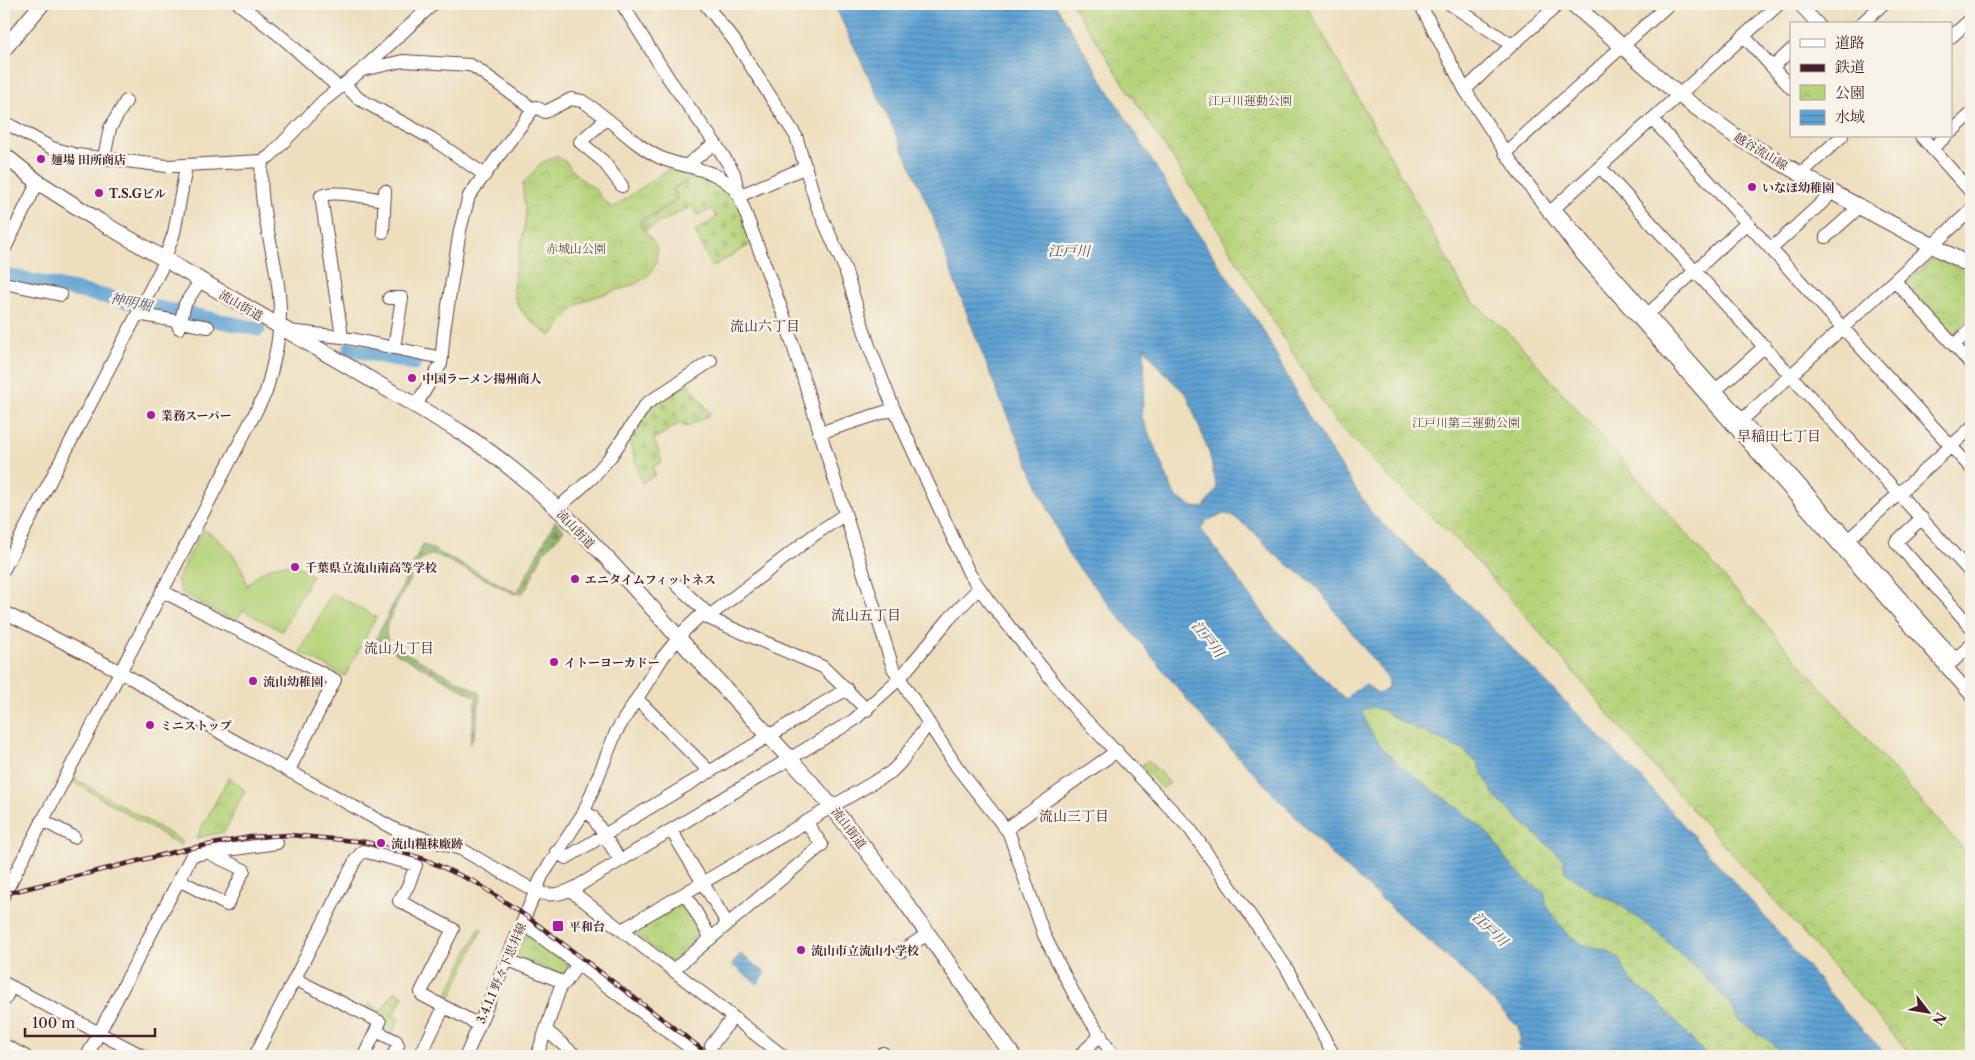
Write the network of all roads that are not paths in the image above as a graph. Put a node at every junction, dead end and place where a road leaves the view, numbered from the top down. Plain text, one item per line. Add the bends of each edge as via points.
1 (42, 4) edge
2 (239, 4) edge
3 (433, 4) edge
4 (622, 4) edge
5 (705, 4) edge
6 (1420, 4) edge
7 (1450, 4) edge
8 (1559, 4) edge
9 (1573, 4) edge
10 (1668, 4) edge
11 (1779, 4) edge
12 (1800, 4) edge
13 (1883, 4) edge
14 (1971, 19) edge
15 (1816, 22) edge
16 (1863, 22) edge
17 (1744, 36) junction
18 (1952, 36) edge
19 (1512, 45) junction
20 (1622, 46) junction
21 (4, 49) edge
22 (1790, 51) edge
23 (1773, 67) junction
24 (362, 70) junction
25 (341, 86) junction
26 (1790, 87) edge
27 (1465, 90) junction
28 (1679, 95) junction
29 (126, 101) dead end
30 (533, 109) junction
31 (1971, 114) edge
32 (606, 119) junction
33 (1652, 119) junction
34 (4, 122) edge
35 (1952, 131) edge
36 (1837, 138) edge
37 (1923, 138) edge
38 (1944, 138) edge
39 (715, 143) junction
40 (1932, 149) junction
41 (1505, 153) junction
42 (4, 156) edge
43 (104, 158) junction
44 (262, 161) junction
45 (687, 165) junction
46 (186, 167) junction
47 (806, 167) junction
48 (1600, 167) junction
49 (485, 175) junction
50 (1803, 176) junction
51 (38, 182) junction
52 (622, 186) dead end
53 (1830, 191) junction
54 (1971, 192) edge
55 (739, 196) junction
56 (1858, 206) junction
57 (1971, 210) edge
58 (1552, 211) junction
59 (1747, 223) junction
60 (383, 232) dead end
61 (1826, 237) dead end
62 (1932, 246) junction
63 (1771, 249) junction
64 (4, 250) edge
65 (164, 260) junction
66 (1971, 266) edge
67 (1695, 270) junction
68 (200, 281) junction
69 (1895, 281) junction
70 (4, 283) edge
71 (61, 295) dead end
72 (389, 298) dead end
73 (138, 312) junction
74 (1648, 314) junction
75 (180, 323) junction
76 (208, 327) dead end
77 (1843, 328) junction
78 (283, 329) junction
79 (1971, 329) edge
80 (342, 337) junction
81 (1954, 345) junction
82 (1765, 346) junction
83 (394, 348) junction
84 (442, 358) junction
85 (711, 361) dead end
86 (1971, 364) edge
87 (1791, 375) junction
88 (1716, 390) junction
89 (416, 405) junction
90 (894, 409) junction
91 (1742, 420) junction
92 (1971, 428) edge
93 (819, 434) junction
94 (1951, 446) junction
95 (1971, 468) edge
96 (1899, 494) junction
97 (557, 509) junction
98 (844, 515) junction
99 (1922, 518) junction
100 (1849, 539) junction
101 (4, 570) edge
102 (1971, 573) edge
103 (678, 585) dead end
104 (979, 588) junction
105 (162, 591) junction
106 (4, 612) edge
107 (705, 614) junction
108 (1971, 627) edge
109 (679, 638) junction
110 (1971, 645) edge
111 (1951, 663) junction
112 (120, 672) junction
113 (900, 678) junction
114 (847, 689) junction
115 (1971, 695) edge
116 (637, 699) junction
117 (867, 710) junction
118 (929, 723) junction
119 (768, 737) junction
120 (1117, 751) junction
121 (789, 760) junction
122 (289, 770) junction
123 (710, 772) junction
124 (832, 807) junction
125 (584, 812) junction
126 (42, 820) junction
127 (806, 822) junction
128 (1006, 829) junction
129 (671, 830) junction
130 (605, 835) junction
131 (74, 837) dead end
132 (277, 843) dead end
133 (556, 852) junction
134 (210, 853) junction
135 (620, 860) junction
136 (179, 880) junction
137 (702, 883) junction
138 (535, 890) junction
139 (570, 890) junction
140 (684, 893) junction
141 (4, 895) edge
142 (522, 923) junction
143 (727, 923) junction
144 (622, 930) junction
145 (926, 935) junction
146 (710, 937) junction
147 (902, 952) dead end
148 (506, 959) junction
149 (578, 964) junction
150 (672, 970) junction
151 (295, 979) junction
152 (562, 982) junction
153 (7, 985) edge
154 (4, 1001) edge
155 (444, 1007) junction
156 (733, 1017) junction
157 (479, 1024) junction
158 (546, 1030) junction
159 (376, 1031) junction
160 (99, 1034) junction
161 (1101, 1035) junction
162 (4, 1045) edge
163 (711, 1046) dead end
164 (25, 1056) edge
165 (87, 1056) edge
166 (143, 1056) edge
167 (255, 1056) edge
168 (364, 1056) edge
169 (393, 1056) edge
170 (420, 1056) edge
171 (466, 1056) edge
172 (537, 1056) edge
173 (576, 1056) edge
174 (700, 1056) edge
175 (783, 1056) edge
176 (1013, 1056) edge
177 (1079, 1056) edge
178 (1113, 1056) edge
179 (1334, 1056) edge

1 - 21 main road
2 - 25 street
3 - 24 street
4 - 39 street via 669,79
5 - 47 street via 734,40 796,136
6 - 27 street
7 - 19 street
8 - 19 street
9 - 20 main road, 越谷流山線
10 - 20 street
11 - 17 street
12 - 15 street
13 - 16 street
14 - 18 street
17 - 23 street
17 - 28 street
19 - 27 street
20 - 28 main road, 越谷流山線
20 - 41 street
22 - 23 street
23 - 26 street
24 - 25 street
24 - 30 street via 403,61 470,66
25 - 44 street
25 - 49 street via 416,129
27 - 41 street
28 - 33 street
28 - 50 main road, 越谷流山線 via 1738,138
29 - 43 street via 110,128
30 - 32 street via 536,107 545,112 574,98
30 - 49 street
31 - 35 street
32 - 45 street via 661,158
32 - 52 street via 580,142 602,161
33 - 48 street
33 - 59 street
34 - 43 street via 62,152
36 - 50 street
37 - 40 street
38 - 40 street
39 - 45 street
39 - 55 street via 734,173
40 - 54 street
41 - 58 street
42 - 51 main road, 流山街道
43 - 46 street
44 - 46 street
44 - 78 street via 260,190
45 - 55 street via 726,180
46 - 65 street via 178,216
47 - 55 street
47 - 90 street via 817,206 845,269 862,328
48 - 58 street
48 - 67 street
49 - 84 street via 471,193 463,215
50 - 53 main road, 越谷流山線
51 - 64 street
51 - 65 main road, 流山街道
53 - 56 main road, 越谷流山線
53 - 63 street
55 - 93 street via 784,316
56 - 61 street
56 - 62 main road, 越谷流山線
57 - 62 street
58 - 74 street
58 - 111 street via 1577,249 1644,327
59 - 63 street
59 - 67 street
60 - 80 street via 384,196 321,196
62 - 66 main road, 越谷流山線
62 - 69 street
63 - 77 street
65 - 68 main road, 流山街道
65 - 73 street
67 - 74 street
67 - 82 street
68 - 75 street via 185,304
68 - 78 main road, 流山街道
69 - 77 street
69 - 81 street
70 - 71 street
72 - 83 street via 402,298
73 - 75 street
73 - 101 street
74 - 88 street
75 - 76 street
77 - 87 street
77 - 94 street
78 - 80 street
78 - 89 main road, 流山街道
78 - 105 street via 266,392
79 - 81 street
80 - 83 street
81 - 86 street
82 - 87 street
82 - 88 street
83 - 84 street
84 - 89 street
85 - 97 street via 646,404 592,478
87 - 91 street
87 - 96 street
88 - 91 street
89 - 97 main road, 流山街道 via 477,442
90 - 93 street
90 - 104 street via 961,558
91 - 100 street
92 - 94 street
93 - 98 street
94 - 95 street
94 - 96 street
96 - 99 street
96 - 100 street
97 - 109 main road, 流山街道
98 - 107 street, 3.4.1.1 野々下思井線
98 - 113 street via 888,659
99 - 102 street
99 - 108 street via 1896,542
100 - 111 street
103 - 107 street
104 - 113 street
104 - 120 street via 1060,690
105 - 112 street
105 - 122 street via 335,680
106 - 112 street
107 - 109 street, 3.4.1.1 野々下思井線
107 - 114 street via 823,666
109 - 116 street, 3.4.1.1 野々下思井線
109 - 119 main road, 流山街道
110 - 111 street
111 - 115 street
112 - 122 street
112 - 126 street
113 - 117 street
113 - 118 street
114 - 117 street
114 - 119 street
116 - 123 street
116 - 125 street, 3.4.1.1 野々下思井線 via 611,742
117 - 121 street
118 - 124 street via 896,768
118 - 128 street via 960,771
119 - 121 main road, 流山街道
119 - 123 street
120 - 128 street
120 - 179 street via 1198,840 1286,967
121 - 124 main road, 流山街道
121 - 129 street
122 - 138 street via 396,830 461,849
123 - 130 street
124 - 127 street
124 - 145 main road, 流山街道
125 - 130 street via 592,816
125 - 133 street, 3.4.1.1 野々下思井線
126 - 131 street
126 - 141 street
127 - 137 street
127 - 143 street via 822,845
128 - 161 street via 1044,935 1073,992
129 - 135 street
129 - 137 street
130 - 133 street via 566,858
130 - 135 street
132 - 134 street
133 - 138 street, 3.4.1.1 野々下思井線
134 - 136 street via 192,855
134 - 136 street via 244,870 227,905
135 - 139 street
136 - 160 street
137 - 140 street
137 - 143 street
138 - 139 street via 553,895
138 - 142 street, 3.4.1.1 野々下思井線
139 - 144 street
140 - 144 street
140 - 146 street
142 - 148 street, 3.4.1.1 野々下思井線
142 - 149 street
143 - 146 street
144 - 150 street
145 - 147 street
145 - 176 main road, 流山街道
146 - 150 street
148 - 152 street
148 - 157 street, 3.4.1.1 野々下思井線
149 - 152 street via 565,983
149 - 174 street
150 - 156 street
151 - 155 street via 363,851 416,865 399,901 453,929 421,989 422,995
151 - 159 street via 380,1022
151 - 167 street
152 - 158 street
153 - 154 street
153 - 160 street
155 - 157 street
155 - 170 street
156 - 163 street
156 - 175 street
157 - 171 street, 3.4.1.1 野々下思井線
158 - 172 street
158 - 173 street
159 - 168 street
159 - 169 street via 396,1041 398,1045
160 - 165 street
160 - 166 street
161 - 177 street
161 - 178 street
162 - 164 street

